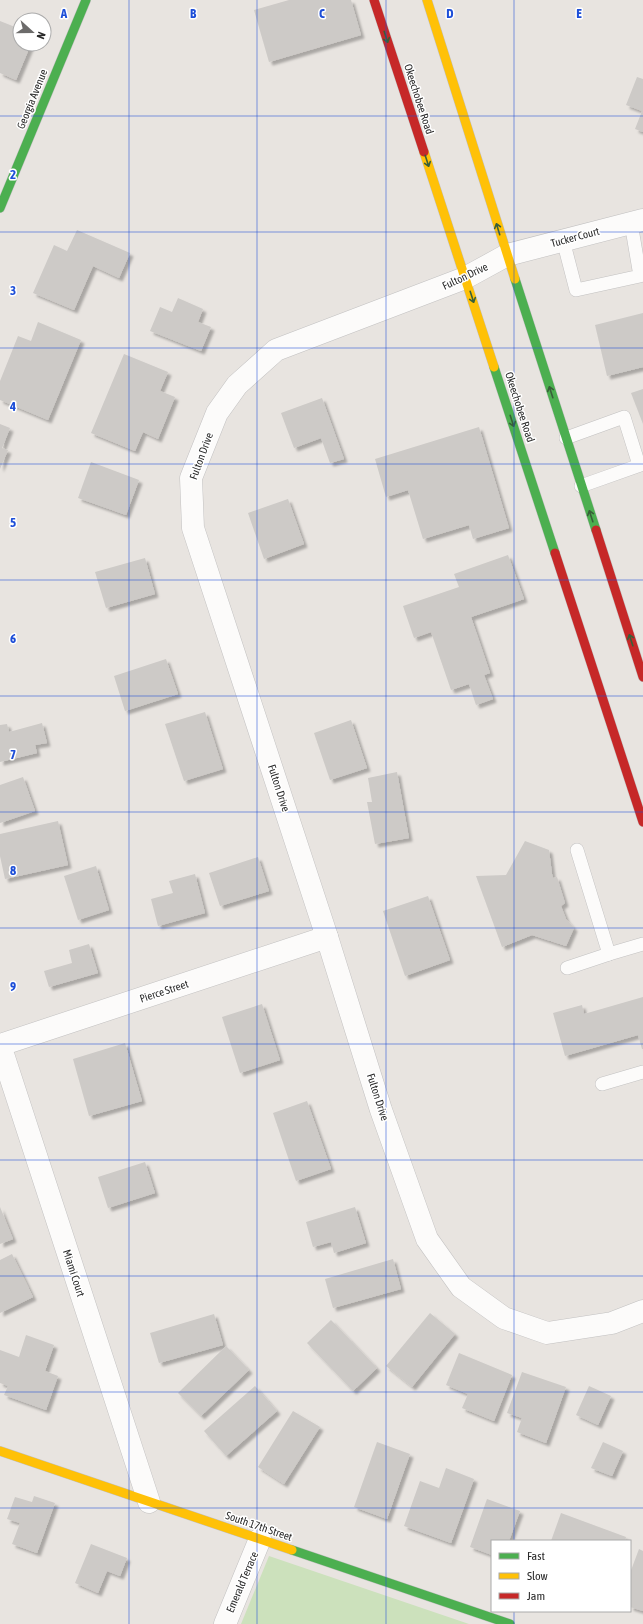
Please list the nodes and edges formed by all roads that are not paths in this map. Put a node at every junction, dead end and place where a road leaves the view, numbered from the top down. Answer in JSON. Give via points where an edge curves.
{"nodes":[{"id":1,"x":86,"y":0,"type":"edge"},
{"id":2,"x":374,"y":0,"type":"edge"},
{"id":3,"x":427,"y":0,"type":"edge"},
{"id":4,"x":0,"y":208,"type":"edge"},
{"id":5,"x":637,"y":221,"type":"edge"},
{"id":6,"x":563,"y":240,"type":"junction"},
{"id":7,"x":507,"y":255,"type":"junction"},
{"id":8,"x":465,"y":278,"type":"junction"},
{"id":9,"x":566,"y":438,"type":"junction"},
{"id":10,"x":641,"y":465,"type":"edge"},
{"id":11,"x":581,"y":486,"type":"junction"},
{"id":12,"x":643,"y":677,"type":"edge"},
{"id":13,"x":643,"y":822,"type":"edge"},
{"id":14,"x":577,"y":850,"type":"dead end"},
{"id":15,"x":327,"y":937,"type":"junction"},
{"id":16,"x":643,"y":944,"type":"edge"},
{"id":17,"x":609,"y":954,"type":"junction"},
{"id":18,"x":566,"y":968,"type":"dead end"},
{"id":19,"x":0,"y":1045,"type":"edge"},
{"id":20,"x":643,"y":1072,"type":"edge"},
{"id":21,"x":602,"y":1084,"type":"dead end"},
{"id":22,"x":643,"y":1311,"type":"edge"},
{"id":23,"x":0,"y":1451,"type":"edge"},
{"id":24,"x":149,"y":1502,"type":"junction"},
{"id":25,"x":260,"y":1540,"type":"junction"},
{"id":26,"x":225,"y":1624,"type":"edge"},
{"id":27,"x":510,"y":1624,"type":"edge"}],
"edges":[{"from":1,"to":4,"type":"main road","name":"Georgia Avenue"},
{"from":2,"to":8,"type":"main road","name":"Okeechobee Road","one_way":true},
{"from":7,"to":3,"type":"main road","one_way":true},
{"from":5,"to":6,"type":"street","name":"Tucker Court"},
{"from":5,"to":6,"type":"lane","via":[[640,276],[576,290]]},
{"from":6,"to":7,"type":"street","name":"Tucker Court"},
{"from":7,"to":8,"type":"street","name":"Fulton Drive"},
{"from":9,"to":7,"type":"main road","one_way":true},
{"from":8,"to":13,"type":"main road","name":"Okeechobee Road","one_way":true},
{"from":8,"to":15,"type":"street","name":"Fulton Drive","via":[[276,350],[237,385],[217,414],[191,478],[193,528]]},
{"from":9,"to":10,"type":"lane","via":[[624,417]]},
{"from":9,"to":11,"type":"main road"},
{"from":10,"to":11,"type":"lane"},
{"from":12,"to":11,"type":"main road","one_way":true},
{"from":14,"to":17,"type":"lane"},
{"from":15,"to":19,"type":"street","name":"Pierce Street"},
{"from":15,"to":22,"type":"street","name":"Fulton Drive","via":[[381,1110],[427,1238],[461,1287],[504,1318],[548,1333],[612,1323]]},
{"from":16,"to":17,"type":"lane"},
{"from":17,"to":18,"type":"lane"},
{"from":19,"to":24,"type":"street","name":"Miami Court"},
{"from":20,"to":21,"type":"lane"},
{"from":23,"to":24,"type":"main road","name":"South 17th Street"},
{"from":24,"to":25,"type":"main road","name":"South 17th Street"},
{"from":25,"to":26,"type":"street","name":"Emerald Terrace"},
{"from":25,"to":27,"type":"main road","name":"South 17th Street"}]}
